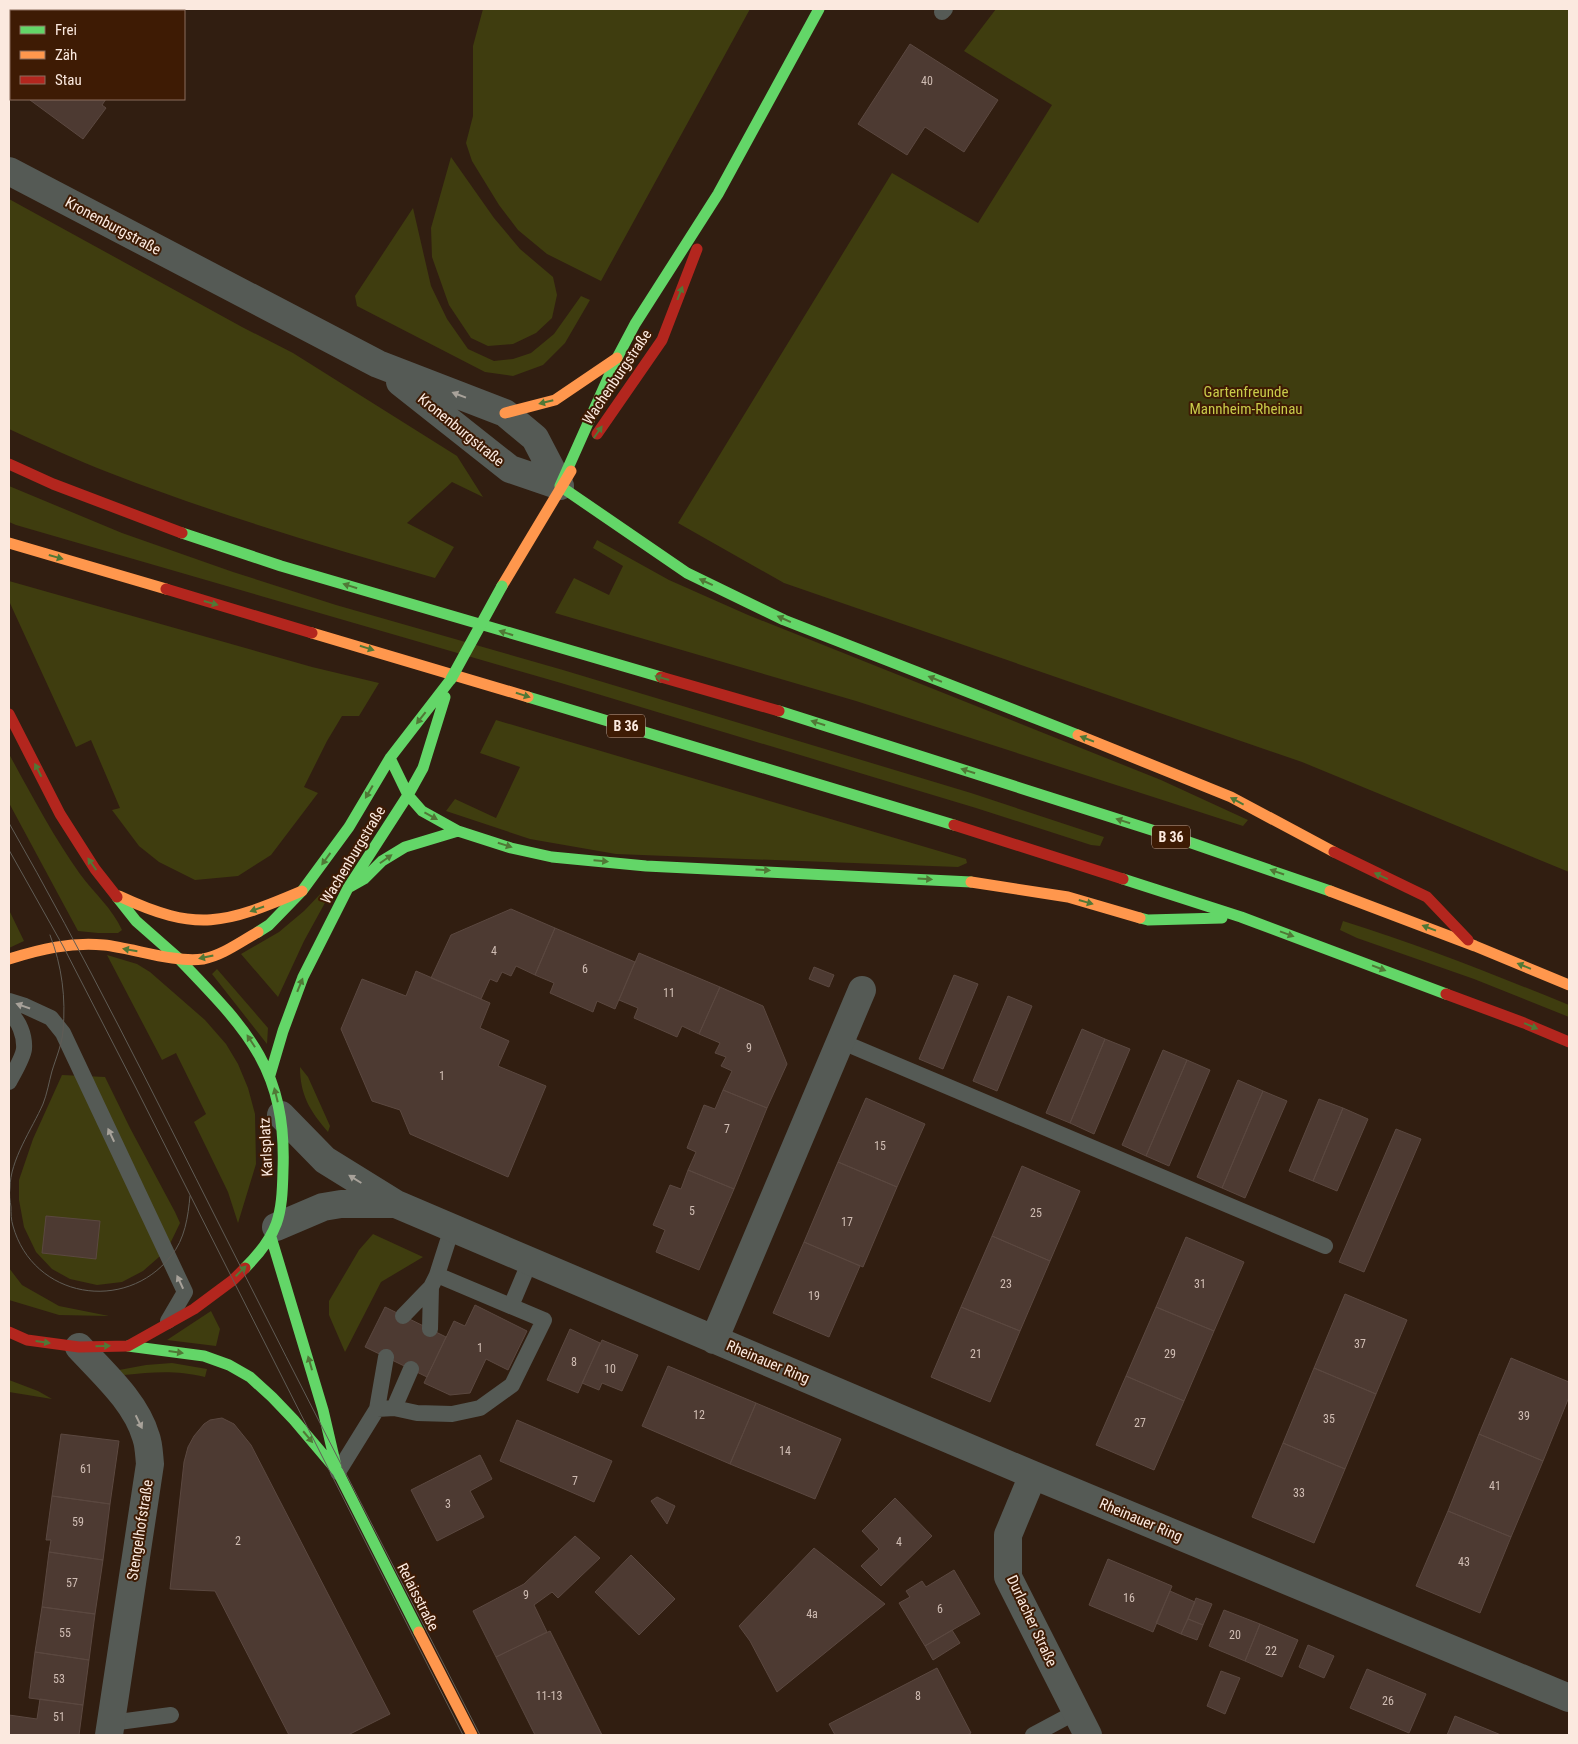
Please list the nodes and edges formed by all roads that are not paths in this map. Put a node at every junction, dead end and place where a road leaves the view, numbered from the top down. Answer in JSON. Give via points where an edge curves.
{"nodes":[{"id":1,"x":819,"y":9,"type":"edge"},
{"id":2,"x":9,"y":171,"type":"edge"},
{"id":3,"x":718,"y":194,"type":"junction"},
{"id":4,"x":617,"y":358,"type":"junction"},
{"id":5,"x":378,"y":364,"type":"junction"},
{"id":6,"x":505,"y":413,"type":"junction"},
{"id":7,"x":9,"y":464,"type":"edge"},
{"id":8,"x":560,"y":486,"type":"junction"},
{"id":9,"x":9,"y":543,"type":"edge"},
{"id":10,"x":450,"y":679,"type":"junction"},
{"id":11,"x":9,"y":714,"type":"edge"},
{"id":12,"x":390,"y":758,"type":"junction"},
{"id":13,"x":408,"y":795,"type":"junction"},
{"id":14,"x":458,"y":831,"type":"junction"},
{"id":15,"x":348,"y":888,"type":"junction"},
{"id":16,"x":302,"y":891,"type":"junction"},
{"id":17,"x":113,"y":893,"type":"junction"},
{"id":18,"x":1241,"y":917,"type":"junction"},
{"id":19,"x":1475,"y":946,"type":"junction"},
{"id":20,"x":178,"y":958,"type":"junction"},
{"id":21,"x":9,"y":959,"type":"edge"},
{"id":22,"x":1569,"y":985,"type":"edge"},
{"id":23,"x":862,"y":990,"type":"dead end"},
{"id":24,"x":9,"y":1001,"type":"edge"},
{"id":25,"x":9,"y":1013,"type":"edge"},
{"id":26,"x":840,"y":1041,"type":"junction"},
{"id":27,"x":1569,"y":1042,"type":"edge"},
{"id":28,"x":270,"y":1075,"type":"junction"},
{"id":29,"x":9,"y":1082,"type":"edge"},
{"id":30,"x":281,"y":1115,"type":"junction"},
{"id":31,"x":396,"y":1204,"type":"junction"},
{"id":32,"x":452,"y":1228,"type":"junction"},
{"id":33,"x":274,"y":1232,"type":"junction"},
{"id":34,"x":1325,"y":1246,"type":"dead end"},
{"id":35,"x":530,"y":1261,"type":"junction"},
{"id":36,"x":434,"y":1281,"type":"junction"},
{"id":37,"x":511,"y":1306,"type":"junction"},
{"id":38,"x":403,"y":1316,"type":"dead end"},
{"id":39,"x":166,"y":1325,"type":"junction"},
{"id":40,"x":430,"y":1329,"type":"dead end"},
{"id":41,"x":9,"y":1332,"type":"edge"},
{"id":42,"x":714,"y":1340,"type":"junction"},
{"id":43,"x":128,"y":1346,"type":"junction"},
{"id":44,"x":79,"y":1347,"type":"junction"},
{"id":45,"x":386,"y":1357,"type":"dead end"},
{"id":46,"x":411,"y":1369,"type":"dead end"},
{"id":47,"x":394,"y":1408,"type":"junction"},
{"id":48,"x":377,"y":1409,"type":"junction"},
{"id":49,"x":338,"y":1472,"type":"junction"},
{"id":50,"x":1033,"y":1475,"type":"junction"},
{"id":51,"x":1569,"y":1698,"type":"edge"},
{"id":52,"x":171,"y":1715,"type":"dead end"},
{"id":53,"x":1082,"y":1724,"type":"edge"},
{"id":54,"x":110,"y":1729,"type":"edge"},
{"id":55,"x":472,"y":1735,"type":"edge"},
{"id":56,"x":1033,"y":1735,"type":"edge"}],
"edges":[{"from":1,"to":3,"type":"main road","name":"Wachenburgstraße"},
{"from":2,"to":5,"type":"street","name":"Kronenburgstraße"},
{"from":3,"to":4,"type":"main road","name":"Wachenburgstraße","via":[[635,324]]},
{"from":8,"to":3,"type":"main road","name":"Wachenburgstraße","one_way":true,"via":[[662,340]]},
{"from":4,"to":6,"type":"main road","one_way":true,"via":[[555,400]]},
{"from":4,"to":8,"type":"main road","name":"Wachenburgstraße"},
{"from":6,"to":5,"type":"street","name":"Kronenburgstraße","one_way":true},
{"from":5,"to":8,"type":"street","name":"Kronenburgstraße","via":[[510,469]]},
{"from":6,"to":8,"type":"street","name":"Kronenburgstraße","via":[[535,438]]},
{"from":19,"to":7,"type":"main road","number":"B 36","one_way":true,"via":[[1190,842],[864,738],[281,566],[177,531]]},
{"from":8,"to":10,"type":"main road","name":"Wachenburgstraße","bridge":true},
{"from":19,"to":8,"type":"main road","one_way":true,"via":[[1427,897],[1355,864],[1231,797],[784,620],[687,574]]},
{"from":9,"to":18,"type":"main road","number":"B 36","one_way":true,"via":[[820,783]]},
{"from":10,"to":12,"type":"main road","name":"Wachenburgstraße","one_way":true},
{"from":10,"to":13,"type":"main road","name":"Wachenburgstraße","via":[[423,768]]},
{"from":17,"to":11,"type":"main road","name":"Karlsplatz","one_way":true,"via":[[60,814]]},
{"from":12,"to":13,"type":"main road"},
{"from":12,"to":16,"type":"main road","name":"Wachenburgstraße","one_way":true,"via":[[349,827]]},
{"from":13,"to":14,"type":"main road","one_way":true,"via":[[422,811]]},
{"from":13,"to":15,"type":"main road","name":"Wachenburgstraße"},
{"from":15,"to":14,"type":"main road","one_way":true,"via":[[405,847]]},
{"from":14,"to":18,"type":"main road","one_way":true,"via":[[552,857],[646,866],[959,880],[1068,897],[1148,920]]},
{"from":28,"to":15,"type":"main road","name":"Wachenburgstraße","one_way":true,"via":[[303,977]]},
{"from":16,"to":17,"type":"main road","one_way":true,"via":[[226,919],[199,921],[178,919],[153,911]]},
{"from":16,"to":20,"type":"main road","name":"Wachenburgstraße","one_way":true,"via":[[269,925],[220,954],[201,959]]},
{"from":17,"to":20,"type":"main road","name":"Karlsplatz","via":[[136,921]]},
{"from":18,"to":27,"type":"main road","number":"B 36","one_way":true},
{"from":22,"to":19,"type":"main road","number":"B 36","one_way":true},
{"from":20,"to":21,"type":"main road","one_way":true,"via":[[103,945],[54,946]]},
{"from":28,"to":20,"type":"main road","name":"Karlsplatz","one_way":true,"via":[[252,1041],[228,1010]]},
{"from":23,"to":26,"type":"street","name":"Rheinauer Ring"},
{"from":39,"to":24,"type":"lane","one_way":true,"via":[[184,1292],[63,1033],[50,1018]]},
{"from":25,"to":29,"type":"lane","via":[[22,1030],[24,1050]]},
{"from":26,"to":34,"type":"lane"},
{"from":26,"to":42,"type":"street","name":"Rheinauer Ring"},
{"from":30,"to":28,"type":"main road","name":"Karlsplatz","one_way":true},
{"from":31,"to":30,"type":"street","name":"Rheinauer Ring","one_way":true,"via":[[325,1160]]},
{"from":30,"to":33,"type":"main road","name":"Karlsplatz","via":[[284,1172],[282,1202]]},
{"from":31,"to":32,"type":"street","name":"Rheinauer Ring"},
{"from":31,"to":33,"type":"street","name":"Rheinauer Ring","via":[[322,1207]]},
{"from":32,"to":35,"type":"street","name":"Rheinauer Ring"},
{"from":32,"to":36,"type":"lane"},
{"from":39,"to":33,"type":"main road","name":"Karlsplatz","one_way":true,"via":[[233,1280]]},
{"from":49,"to":33,"type":"main road","name":"Relaisstraße","one_way":true},
{"from":35,"to":37,"type":"lane"},
{"from":35,"to":42,"type":"street","name":"Rheinauer Ring"},
{"from":36,"to":37,"type":"lane"},
{"from":36,"to":38,"type":"lane"},
{"from":36,"to":40,"type":"lane"},
{"from":37,"to":47,"type":"lane","via":[[544,1320],[512,1385],[480,1408],[452,1414],[417,1413]]},
{"from":39,"to":43,"type":"main road","name":"Karlsplatz"},
{"from":41,"to":44,"type":"main road","name":"Karlsplatz","one_way":true,"via":[[27,1340]]},
{"from":42,"to":50,"type":"street","name":"Rheinauer Ring"},
{"from":44,"to":43,"type":"main road","name":"Karlsplatz","one_way":true},
{"from":43,"to":49,"type":"main road","name":"Relaisstraße","one_way":true,"via":[[204,1356],[250,1377],[294,1420]]},
{"from":44,"to":54,"type":"street","name":"Stengelhofstraße","one_way":true,"via":[[134,1411],[146,1436],[150,1464]]},
{"from":45,"to":48,"type":"lane"},
{"from":46,"to":47,"type":"lane"},
{"from":47,"to":48,"type":"lane"},
{"from":48,"to":49,"type":"lane"},
{"from":49,"to":55,"type":"main road","name":"Relaisstraße"},
{"from":50,"to":51,"type":"street","name":"Rheinauer Ring"},
{"from":50,"to":53,"type":"street","name":"Durlacher Straße","via":[[1008,1535],[1008,1577]]},
{"from":52,"to":54,"type":"lane"},
{"from":53,"to":56,"type":"lane"}]}
